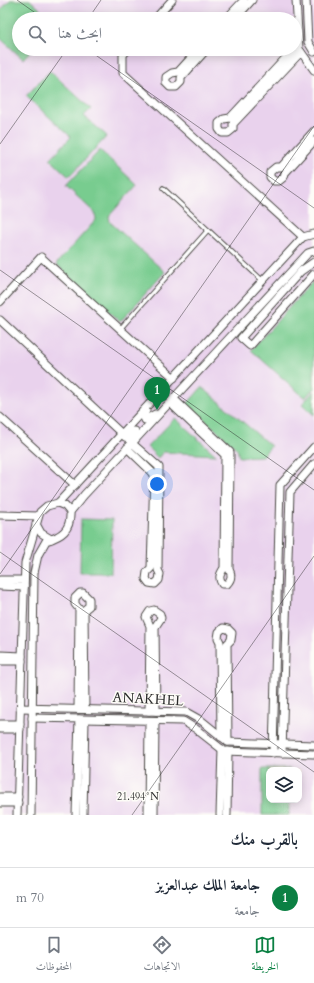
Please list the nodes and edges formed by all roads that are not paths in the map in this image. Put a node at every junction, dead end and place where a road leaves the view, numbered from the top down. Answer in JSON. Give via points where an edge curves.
{"nodes":[{"id":1,"x":172,"y":0,"type":"edge"},
{"id":2,"x":244,"y":0,"type":"edge"},
{"id":3,"x":252,"y":0,"type":"edge"},
{"id":4,"x":296,"y":0,"type":"edge"},
{"id":5,"x":306,"y":0,"type":"edge"},
{"id":6,"x":161,"y":12,"type":"edge"},
{"id":7,"x":233,"y":12,"type":"edge"},
{"id":8,"x":241,"y":12,"type":"edge"},
{"id":9,"x":296,"y":12,"type":"edge"},
{"id":10,"x":314,"y":27,"type":"edge"},
{"id":11,"x":311,"y":35,"type":"edge"},
{"id":12,"x":302,"y":52,"type":"edge"},
{"id":13,"x":314,"y":52,"type":"edge"},
{"id":14,"x":123,"y":56,"type":"edge"},
{"id":15,"x":193,"y":56,"type":"edge"},
{"id":16,"x":201,"y":56,"type":"edge"},
{"id":17,"x":288,"y":56,"type":"edge"},
{"id":18,"x":298,"y":56,"type":"edge"},
{"id":19,"x":314,"y":70,"type":"edge"},
{"id":20,"x":314,"y":131,"type":"edge"},
{"id":21,"x":314,"y":141,"type":"edge"},
{"id":22,"x":163,"y":188,"type":"dead end"},
{"id":23,"x":208,"y":230,"type":"junction"},
{"id":24,"x":314,"y":234,"type":"edge"},
{"id":25,"x":303,"y":237,"type":"junction"},
{"id":26,"x":314,"y":251,"type":"edge"},
{"id":27,"x":314,"y":262,"type":"edge"},
{"id":28,"x":314,"y":274,"type":"edge"},
{"id":29,"x":263,"y":281,"type":"junction"},
{"id":30,"x":0,"y":302,"type":"edge"},
{"id":31,"x":0,"y":320,"type":"edge"},
{"id":32,"x":120,"y":329,"type":"junction"},
{"id":33,"x":174,"y":378,"type":"junction"},
{"id":34,"x":154,"y":399,"type":"junction"},
{"id":35,"x":172,"y":401,"type":"junction"},
{"id":36,"x":161,"y":412,"type":"junction"},
{"id":37,"x":0,"y":416,"type":"edge"},
{"id":38,"x":120,"y":436,"type":"junction"},
{"id":39,"x":314,"y":447,"type":"edge"},
{"id":40,"x":127,"y":448,"type":"junction"},
{"id":41,"x":314,"y":464,"type":"edge"},
{"id":42,"x":75,"y":485,"type":"junction"},
{"id":43,"x":58,"y":503,"type":"junction"},
{"id":44,"x":70,"y":512,"type":"junction"},
{"id":45,"x":0,"y":515,"type":"edge"},
{"id":46,"x":38,"y":516,"type":"junction"},
{"id":47,"x":36,"y":524,"type":"junction"},
{"id":48,"x":51,"y":539,"type":"junction"},
{"id":49,"x":0,"y":580,"type":"edge"},
{"id":50,"x":24,"y":583,"type":"junction"},
{"id":51,"x":0,"y":586,"type":"edge"},
{"id":52,"x":0,"y":655,"type":"edge"},
{"id":53,"x":22,"y":659,"type":"junction"},
{"id":54,"x":0,"y":661,"type":"edge"},
{"id":55,"x":20,"y":708,"type":"junction"},
{"id":56,"x":33,"y":708,"type":"junction"},
{"id":57,"x":82,"y":709,"type":"junction"},
{"id":58,"x":152,"y":711,"type":"junction"},
{"id":59,"x":32,"y":718,"type":"junction"},
{"id":60,"x":82,"y":720,"type":"junction"},
{"id":61,"x":152,"y":721,"type":"junction"},
{"id":62,"x":0,"y":724,"type":"edge"},
{"id":63,"x":20,"y":726,"type":"junction"},
{"id":64,"x":0,"y":729,"type":"edge"},
{"id":65,"x":221,"y":736,"type":"junction"},
{"id":66,"x":228,"y":742,"type":"junction"},
{"id":67,"x":274,"y":744,"type":"junction"},
{"id":68,"x":284,"y":744,"type":"junction"},
{"id":69,"x":314,"y":745,"type":"edge"},
{"id":70,"x":225,"y":750,"type":"junction"},
{"id":71,"x":273,"y":753,"type":"junction"},
{"id":72,"x":282,"y":753,"type":"junction"},
{"id":73,"x":314,"y":754,"type":"edge"},
{"id":74,"x":0,"y":797,"type":"edge"},
{"id":75,"x":18,"y":800,"type":"junction"},
{"id":76,"x":0,"y":803,"type":"edge"},
{"id":77,"x":17,"y":815,"type":"edge"},
{"id":78,"x":31,"y":815,"type":"edge"},
{"id":79,"x":76,"y":815,"type":"edge"},
{"id":80,"x":83,"y":815,"type":"edge"},
{"id":81,"x":148,"y":815,"type":"edge"},
{"id":82,"x":154,"y":815,"type":"edge"},
{"id":83,"x":220,"y":815,"type":"edge"},
{"id":84,"x":227,"y":815,"type":"edge"}],
"edges":[{"from":1,"to":6,"type":"street"},
{"from":2,"to":7,"type":"street"},
{"from":3,"to":8,"type":"street"},
{"from":4,"to":9,"type":"street"},
{"from":5,"to":11,"type":"street"},
{"from":10,"to":11,"type":"street"},
{"from":11,"to":13,"type":"street","via":[[308,43]]},
{"from":12,"to":19,"type":"street"},
{"from":14,"to":25,"type":"street","via":[[123,73]]},
{"from":15,"to":16,"type":"street","via":[[178,72],[172,72],[166,77],[166,83],[170,87],[176,87],[181,82],[181,78]]},
{"from":17,"to":18,"type":"street","via":[[230,118],[219,123],[222,133],[228,133],[233,129],[234,124]]},
{"from":20,"to":21,"type":"street","via":[[282,167],[276,167],[270,172],[270,177],[274,181],[284,177],[285,172]]},
{"from":22,"to":23,"type":"lane"},
{"from":23,"to":29,"type":"lane"},
{"from":23,"to":32,"type":"lane"},
{"from":24,"to":25,"type":"street"},
{"from":25,"to":29,"type":"street"},
{"from":26,"to":35,"type":"street","via":[[308,253]]},
{"from":27,"to":28,"type":"street","via":[[301,271],[241,338],[250,346]]},
{"from":29,"to":33,"type":"street"},
{"from":30,"to":32,"type":"street","via":[[41,258]]},
{"from":31,"to":38,"type":"street"},
{"from":32,"to":33,"type":"street"},
{"from":33,"to":34,"type":"street"},
{"from":34,"to":36,"type":"street","via":[[143,418],[145,420]]},
{"from":34,"to":38,"type":"street"},
{"from":35,"to":35,"type":"street","via":[[226,455],[224,568],[220,573],[220,580],[222,584],[227,584],[232,574],[229,569],[230,452]]},
{"from":35,"to":36,"type":"street"},
{"from":36,"to":40,"type":"street"},
{"from":37,"to":42,"type":"street"},
{"from":38,"to":40,"type":"street","via":[[125,437],[132,430],[135,431],[122,448]]},
{"from":38,"to":42,"type":"street"},
{"from":39,"to":67,"type":"street","via":[[280,485]]},
{"from":40,"to":40,"type":"street","via":[[154,474],[151,568],[146,579],[149,583],[155,584],[160,574],[159,467]]},
{"from":40,"to":44,"type":"street"},
{"from":41,"to":68,"type":"street","via":[[290,492]]},
{"from":42,"to":43,"type":"street"},
{"from":43,"to":44,"type":"street"},
{"from":43,"to":46,"type":"street","via":[[47,506]]},
{"from":44,"to":48,"type":"street","via":[[67,530],[59,537]]},
{"from":45,"to":46,"type":"street"},
{"from":46,"to":47,"type":"street"},
{"from":47,"to":48,"type":"street","via":[[41,533]]},
{"from":47,"to":50,"type":"street","via":[[25,563]]},
{"from":48,"to":56,"type":"street","via":[[46,541],[38,555],[34,573]]},
{"from":49,"to":50,"type":"street"},
{"from":50,"to":51,"type":"street"},
{"from":50,"to":53,"type":"street"},
{"from":52,"to":53,"type":"street"},
{"from":53,"to":54,"type":"street"},
{"from":53,"to":55,"type":"street"},
{"from":55,"to":56,"type":"street","name":"ANAKHEL"},
{"from":55,"to":63,"type":"street"},
{"from":56,"to":57,"type":"street","name":"ANAKHEL"},
{"from":56,"to":59,"type":"street"},
{"from":57,"to":57,"type":"street","via":[[84,610],[89,606],[90,599],[83,593],[75,598],[75,604],[79,609]]},
{"from":57,"to":58,"type":"street","name":"ANAKHEL"},
{"from":58,"to":58,"type":"street","via":[[155,627],[161,618],[154,610],[146,617],[150,626]]},
{"from":58,"to":65,"type":"street","name":"ANAKHEL","via":[[186,712]]},
{"from":59,"to":60,"type":"street"},
{"from":59,"to":78,"type":"street"},
{"from":60,"to":61,"type":"street"},
{"from":60,"to":79,"type":"street"},
{"from":60,"to":80,"type":"street"},
{"from":61,"to":70,"type":"street","via":[[183,721]]},
{"from":61,"to":81,"type":"street"},
{"from":61,"to":82,"type":"street"},
{"from":62,"to":63,"type":"street"},
{"from":63,"to":64,"type":"street"},
{"from":63,"to":75,"type":"street"},
{"from":65,"to":66,"type":"street","name":"ANAKHEL"},
{"from":65,"to":66,"type":"street","via":[[218,638],[223,628],[232,633],[227,644]]},
{"from":66,"to":67,"type":"street"},
{"from":67,"to":68,"type":"street"},
{"from":67,"to":71,"type":"street"},
{"from":68,"to":69,"type":"street"},
{"from":68,"to":72,"type":"street"},
{"from":70,"to":71,"type":"street"},
{"from":70,"to":83,"type":"street"},
{"from":70,"to":84,"type":"street"},
{"from":71,"to":72,"type":"street"},
{"from":72,"to":73,"type":"street"},
{"from":74,"to":75,"type":"street"},
{"from":75,"to":76,"type":"street"},
{"from":75,"to":77,"type":"street"}]}
